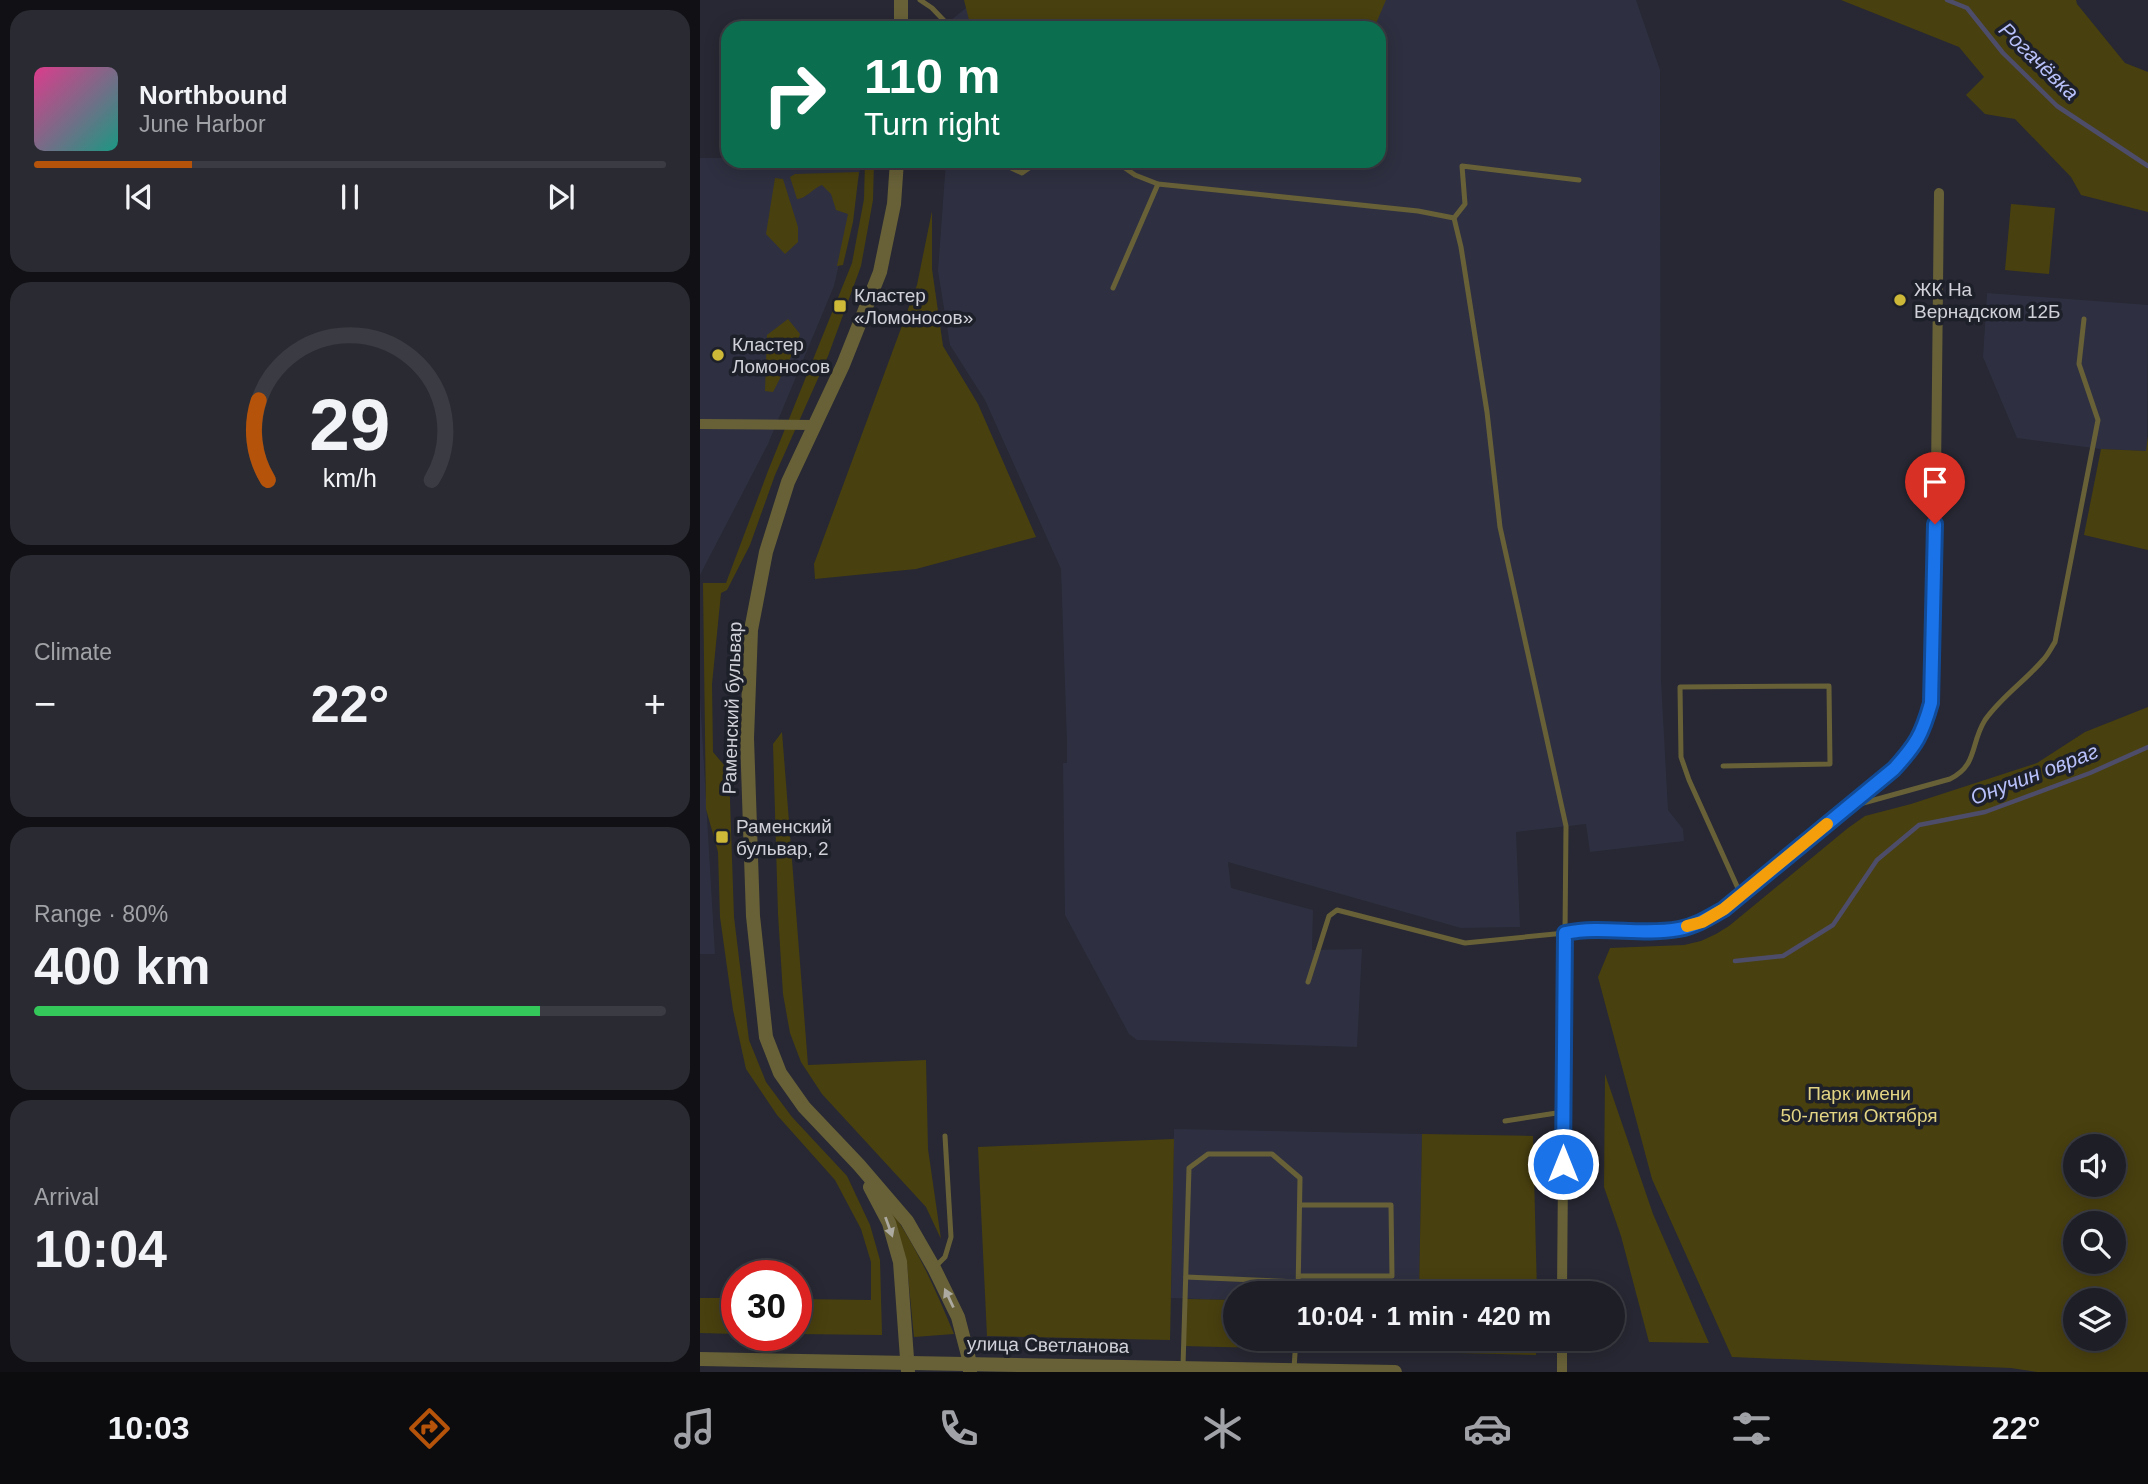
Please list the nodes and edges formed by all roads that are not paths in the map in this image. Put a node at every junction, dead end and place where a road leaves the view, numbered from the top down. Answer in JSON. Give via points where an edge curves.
{"nodes":[{"id":1,"x":901,"y":0,"type":"edge"},
{"id":2,"x":920,"y":0,"type":"edge"},
{"id":3,"x":901,"y":21,"type":"edge"},
{"id":4,"x":944,"y":21,"type":"edge"},
{"id":5,"x":897,"y":168,"type":"edge"},
{"id":6,"x":1011,"y":168,"type":"edge"},
{"id":7,"x":1029,"y":168,"type":"edge"},
{"id":8,"x":1125,"y":168,"type":"edge"},
{"id":9,"x":1578,"y":180,"type":"dead end"},
{"id":10,"x":1158,"y":184,"type":"junction"},
{"id":11,"x":1939,"y":192,"type":"dead end"},
{"id":12,"x":1454,"y":218,"type":"junction"},
{"id":13,"x":1114,"y":288,"type":"dead end"},
{"id":14,"x":2084,"y":319,"type":"dead end"},
{"id":15,"x":700,"y":424,"type":"edge"},
{"id":16,"x":815,"y":425,"type":"junction"},
{"id":17,"x":1723,"y":766,"type":"dead end"},
{"id":18,"x":1847,"y":808,"type":"junction"},
{"id":19,"x":1741,"y":895,"type":"junction"},
{"id":20,"x":1565,"y":933,"type":"junction"},
{"id":21,"x":1308,"y":982,"type":"dead end"},
{"id":22,"x":1563,"y":1112,"type":"junction"},
{"id":23,"x":1505,"y":1121,"type":"dead end"},
{"id":24,"x":945,"y":1136,"type":"dead end"},
{"id":25,"x":859,"y":1166,"type":"junction"},
{"id":26,"x":1300,"y":1205,"type":"junction"},
{"id":27,"x":934,"y":1268,"type":"junction"},
{"id":28,"x":1186,"y":1277,"type":"junction"},
{"id":29,"x":1299,"y":1279,"type":"junction"},
{"id":30,"x":1562,"y":1281,"type":"edge"},
{"id":31,"x":1295,"y":1351,"type":"edge"},
{"id":32,"x":1562,"y":1351,"type":"edge"},
{"id":33,"x":700,"y":1359,"type":"edge"},
{"id":34,"x":806,"y":1366,"type":"edge"},
{"id":35,"x":909,"y":1367,"type":"edge"},
{"id":36,"x":1182,"y":1367,"type":"junction"},
{"id":37,"x":970,"y":1368,"type":"edge"},
{"id":38,"x":1206,"y":1370,"type":"edge"},
{"id":39,"x":1294,"y":1371,"type":"edge"},
{"id":40,"x":1395,"y":1372,"type":"edge"},
{"id":41,"x":1562,"y":1372,"type":"edge"}],
"edges":[{"from":1,"to":3,"type":"street"},
{"from":2,"to":4,"type":"lane"},
{"from":5,"to":16,"type":"street","name":"Раменский бульвар","via":[[880,272]]},
{"from":6,"to":7,"type":"lane","via":[[1022,173]]},
{"from":8,"to":10,"type":"lane"},
{"from":9,"to":12,"type":"lane","via":[[1462,166],[1465,204]]},
{"from":10,"to":12,"type":"lane"},
{"from":10,"to":13,"type":"lane"},
{"from":11,"to":18,"type":"street","via":[[1931,703],[1910,751]]},
{"from":12,"to":20,"type":"lane","via":[[1487,412],[1500,527],[1566,825]]},
{"from":14,"to":18,"type":"lane","via":[[2079,364],[2098,420],[2055,642],[1986,719],[1961,774]]},
{"from":15,"to":16,"type":"street"},
{"from":16,"to":25,"type":"street","name":"Раменский бульвар","via":[[788,481],[766,552],[751,629],[747,738],[753,916],[766,1037],[780,1073],[804,1107]]},
{"from":17,"to":19,"type":"lane","via":[[1830,764],[1829,686],[1680,687],[1681,757]]},
{"from":18,"to":19,"type":"street"},
{"from":19,"to":20,"type":"street","via":[[1702,922],[1679,929]]},
{"from":20,"to":21,"type":"lane","via":[[1465,943],[1337,910],[1329,916]]},
{"from":20,"to":22,"type":"street"},
{"from":22,"to":23,"type":"lane"},
{"from":22,"to":30,"type":"street"},
{"from":24,"to":27,"type":"lane","via":[[951,1237],[945,1257]]},
{"from":25,"to":27,"type":"street","name":"Раменский бульвар","via":[[907,1221]]},
{"from":25,"to":35,"type":"street","name":"Раменский бульвар","one_way":true,"via":[[889,1223],[900,1262]]},
{"from":26,"to":28,"type":"lane","via":[[1300,1178],[1272,1154],[1209,1154],[1189,1168]]},
{"from":26,"to":29,"type":"lane"},
{"from":26,"to":29,"type":"lane","via":[[1391,1205],[1392,1276]]},
{"from":37,"to":27,"type":"street","name":"Раменский бульвар","one_way":true,"via":[[958,1317]]},
{"from":28,"to":29,"type":"lane"},
{"from":28,"to":36,"type":"lane"},
{"from":31,"to":39,"type":"lane"},
{"from":32,"to":41,"type":"street"},
{"from":33,"to":34,"type":"street","name":"улица Светланова"},
{"from":34,"to":35,"type":"street","name":"улица Светланова"},
{"from":35,"to":37,"type":"street","name":"улица Светланова"},
{"from":36,"to":37,"type":"street","name":"улица Светланова"},
{"from":36,"to":38,"type":"street","name":"улица Светланова"},
{"from":38,"to":39,"type":"street","name":"улица Светланова"},
{"from":39,"to":40,"type":"street","name":"улица Светланова"}]}
